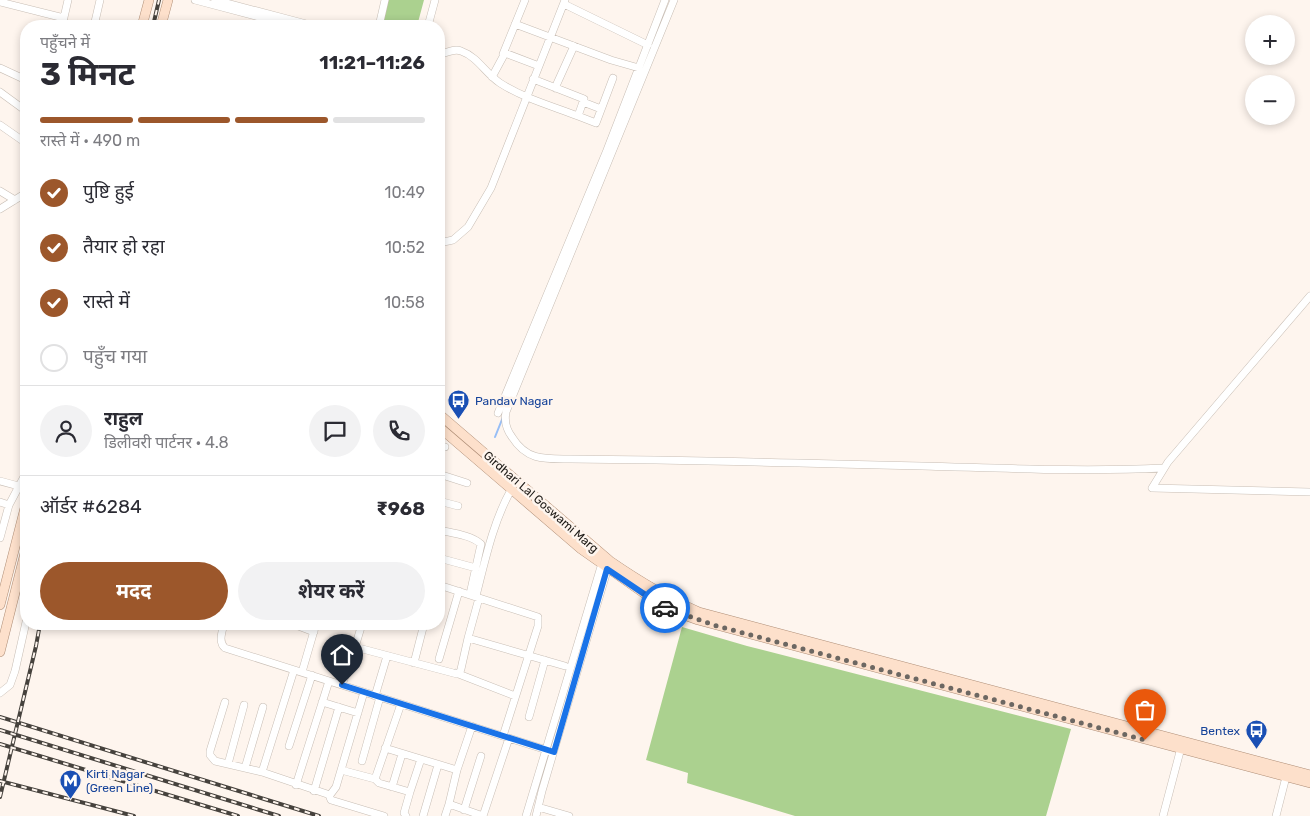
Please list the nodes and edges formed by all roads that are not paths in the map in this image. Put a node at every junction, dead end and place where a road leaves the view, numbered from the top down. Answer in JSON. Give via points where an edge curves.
{"nodes":[{"id":1,"x":68,"y":0,"type":"edge"},
{"id":2,"x":100,"y":0,"type":"edge"},
{"id":3,"x":150,"y":0,"type":"edge"},
{"id":4,"x":168,"y":0,"type":"edge"},
{"id":5,"x":195,"y":0,"type":"edge"},
{"id":6,"x":215,"y":0,"type":"edge"},
{"id":7,"x":385,"y":0,"type":"edge"},
{"id":8,"x":435,"y":0,"type":"edge"},
{"id":9,"x":525,"y":0,"type":"edge"},
{"id":10,"x":665,"y":0,"type":"edge"},
{"id":11,"x":674,"y":0,"type":"edge"},
{"id":12,"x":1,"y":2,"type":"edge"},
{"id":13,"x":564,"y":2,"type":"edge"},
{"id":14,"x":242,"y":4,"type":"edge"},
{"id":15,"x":64,"y":18,"type":"joint"},
{"id":16,"x":95,"y":20,"type":"edge"},
{"id":17,"x":144,"y":20,"type":"edge"},
{"id":18,"x":163,"y":20,"type":"edge"},
{"id":19,"x":270,"y":20,"type":"edge"},
{"id":20,"x":294,"y":20,"type":"edge"},
{"id":21,"x":380,"y":20,"type":"edge"},
{"id":22,"x":430,"y":20,"type":"edge"},
{"id":23,"x":515,"y":24,"type":"junction"},
{"id":24,"x":550,"y":37,"type":"junction"},
{"id":25,"x":648,"y":45,"type":"junction"},
{"id":26,"x":574,"y":46,"type":"junction"},
{"id":27,"x":445,"y":53,"type":"edge"},
{"id":28,"x":502,"y":54,"type":"junction"},
{"id":29,"x":539,"y":66,"type":"junction"},
{"id":30,"x":0,"y":68,"type":"edge"},
{"id":31,"x":639,"y":68,"type":"junction"},
{"id":32,"x":20,"y":77,"type":"edge"},
{"id":33,"x":492,"y":77,"type":"junction"},
{"id":34,"x":613,"y":78,"type":"dead end"},
{"id":35,"x":533,"y":79,"type":"junction"},
{"id":36,"x":556,"y":88,"type":"junction"},
{"id":37,"x":0,"y":92,"type":"edge"},
{"id":38,"x":526,"y":96,"type":"junction"},
{"id":39,"x":583,"y":102,"type":"junction"},
{"id":40,"x":20,"y":107,"type":"edge"},
{"id":41,"x":601,"y":109,"type":"junction"},
{"id":42,"x":578,"y":116,"type":"junction"},
{"id":43,"x":0,"y":125,"type":"edge"},
{"id":44,"x":20,"y":138,"type":"edge"},
{"id":45,"x":0,"y":190,"type":"edge"},
{"id":46,"x":20,"y":197,"type":"edge"},
{"id":47,"x":16,"y":200,"type":"junction"},
{"id":48,"x":0,"y":210,"type":"edge"},
{"id":49,"x":445,"y":242,"type":"edge"},
{"id":50,"x":1310,"y":296,"type":"edge"},
{"id":51,"x":498,"y":413,"type":"dead end"},
{"id":52,"x":445,"y":419,"type":"edge"},
{"id":53,"x":445,"y":433,"type":"edge"},
{"id":54,"x":1162,"y":470,"type":"junction"},
{"id":55,"x":445,"y":476,"type":"edge"},
{"id":56,"x":0,"y":481,"type":"edge"},
{"id":57,"x":20,"y":483,"type":"edge"},
{"id":58,"x":468,"y":483,"type":"dead end"},
{"id":59,"x":18,"y":486,"type":"junction"},
{"id":60,"x":511,"y":490,"type":"junction"},
{"id":61,"x":1310,"y":492,"type":"edge"},
{"id":62,"x":0,"y":502,"type":"edge"},
{"id":63,"x":445,"y":503,"type":"edge"},
{"id":64,"x":9,"y":505,"type":"junction"},
{"id":65,"x":458,"y":506,"type":"dead end"},
{"id":66,"x":20,"y":528,"type":"edge"},
{"id":67,"x":445,"y":531,"type":"edge"},
{"id":68,"x":0,"y":538,"type":"edge"},
{"id":69,"x":445,"y":560,"type":"edge"},
{"id":70,"x":606,"y":563,"type":"junction"},
{"id":71,"x":476,"y":568,"type":"junction"},
{"id":72,"x":20,"y":573,"type":"edge"},
{"id":73,"x":445,"y":587,"type":"edge"},
{"id":74,"x":459,"y":591,"type":"junction"},
{"id":75,"x":475,"y":596,"type":"junction"},
{"id":76,"x":0,"y":605,"type":"edge"},
{"id":77,"x":24,"y":630,"type":"edge"},
{"id":78,"x":222,"y":630,"type":"edge"},
{"id":79,"x":309,"y":630,"type":"edge"},
{"id":80,"x":360,"y":630,"type":"edge"},
{"id":81,"x":423,"y":630,"type":"edge"},
{"id":82,"x":314,"y":632,"type":"joint"},
{"id":83,"x":468,"y":638,"type":"junction"},
{"id":84,"x":355,"y":647,"type":"junction"},
{"id":85,"x":0,"y":652,"type":"edge"},
{"id":86,"x":528,"y":655,"type":"junction"},
{"id":87,"x":387,"y":656,"type":"junction"},
{"id":88,"x":439,"y":659,"type":"dead end"},
{"id":89,"x":545,"y":660,"type":"junction"},
{"id":90,"x":414,"y":663,"type":"junction"},
{"id":91,"x":565,"y":666,"type":"dead end"},
{"id":92,"x":294,"y":670,"type":"junction"},
{"id":93,"x":302,"y":672,"type":"junction"},
{"id":94,"x":456,"y":673,"type":"junction"},
{"id":95,"x":312,"y":676,"type":"junction"},
{"id":96,"x":329,"y":681,"type":"junction"},
{"id":97,"x":342,"y":685,"type":"junction"},
{"id":98,"x":364,"y":692,"type":"junction"},
{"id":99,"x":0,"y":693,"type":"edge"},
{"id":100,"x":377,"y":696,"type":"junction"},
{"id":101,"x":515,"y":696,"type":"junction"},
{"id":102,"x":225,"y":702,"type":"dead end"},
{"id":103,"x":322,"y":702,"type":"junction"},
{"id":104,"x":401,"y":704,"type":"junction"},
{"id":105,"x":244,"y":705,"type":"dead end"},
{"id":106,"x":263,"y":707,"type":"dead end"},
{"id":107,"x":339,"y":708,"type":"junction"},
{"id":108,"x":358,"y":713,"type":"junction"},
{"id":109,"x":529,"y":717,"type":"dead end"},
{"id":110,"x":472,"y":726,"type":"junction"},
{"id":111,"x":506,"y":737,"type":"junction"},
{"id":112,"x":1182,"y":745,"type":"junction"},
{"id":113,"x":289,"y":746,"type":"dead end"},
{"id":114,"x":385,"y":748,"type":"junction"},
{"id":115,"x":546,"y":749,"type":"junction"},
{"id":116,"x":554,"y":752,"type":"junction"},
{"id":117,"x":402,"y":754,"type":"junction"},
{"id":118,"x":481,"y":756,"type":"dead end"},
{"id":119,"x":421,"y":759,"type":"junction"},
{"id":120,"x":362,"y":761,"type":"dead end"},
{"id":121,"x":228,"y":764,"type":"junction"},
{"id":122,"x":438,"y":764,"type":"junction"},
{"id":123,"x":245,"y":768,"type":"junction"},
{"id":124,"x":341,"y":770,"type":"junction"},
{"id":125,"x":457,"y":770,"type":"junction"},
{"id":126,"x":262,"y":772,"type":"junction"},
{"id":127,"x":1287,"y":773,"type":"junction"},
{"id":128,"x":1310,"y":775,"type":"edge"},
{"id":129,"x":375,"y":779,"type":"junction"},
{"id":130,"x":1310,"y":783,"type":"edge"},
{"id":131,"x":296,"y":785,"type":"junction"},
{"id":132,"x":392,"y":787,"type":"junction"},
{"id":133,"x":314,"y":791,"type":"junction"},
{"id":134,"x":410,"y":792,"type":"junction"},
{"id":135,"x":329,"y":795,"type":"junction"},
{"id":136,"x":449,"y":804,"type":"junction"},
{"id":137,"x":538,"y":807,"type":"junction"},
{"id":138,"x":464,"y":810,"type":"junction"},
{"id":139,"x":384,"y":816,"type":"edge"},
{"id":140,"x":406,"y":816,"type":"edge"},
{"id":141,"x":423,"y":816,"type":"edge"},
{"id":142,"x":445,"y":816,"type":"edge"},
{"id":143,"x":483,"y":816,"type":"edge"},
{"id":144,"x":526,"y":816,"type":"edge"},
{"id":145,"x":536,"y":816,"type":"edge"},
{"id":146,"x":569,"y":816,"type":"edge"},
{"id":147,"x":1163,"y":816,"type":"edge"},
{"id":148,"x":1276,"y":816,"type":"edge"}],
"edges":[{"from":1,"to":15,"type":"street"},
{"from":2,"to":16,"type":"street"},
{"from":3,"to":17,"type":"main road"},
{"from":4,"to":18,"type":"main road"},
{"from":5,"to":19,"type":"street"},
{"from":6,"to":14,"type":"street"},
{"from":7,"to":21,"type":"street"},
{"from":8,"to":22,"type":"street"},
{"from":9,"to":23,"type":"street"},
{"from":10,"to":25,"type":"street"},
{"from":11,"to":54,"type":"street","via":[[506,412],[504,421],[507,429],[521,450],[547,459],[571,460]]},
{"from":12,"to":15,"type":"street"},
{"from":13,"to":24,"type":"street"},
{"from":13,"to":25,"type":"street"},
{"from":14,"to":20,"type":"street"},
{"from":23,"to":24,"type":"street"},
{"from":23,"to":28,"type":"street"},
{"from":24,"to":26,"type":"street"},
{"from":24,"to":29,"type":"street"},
{"from":25,"to":31,"type":"street"},
{"from":26,"to":31,"type":"street"},
{"from":26,"to":36,"type":"street"},
{"from":27,"to":33,"type":"street","via":[[462,51],[478,61]]},
{"from":28,"to":29,"type":"street","via":[[508,53]]},
{"from":28,"to":33,"type":"street"},
{"from":29,"to":35,"type":"street"},
{"from":30,"to":32,"type":"street"},
{"from":31,"to":51,"type":"street"},
{"from":33,"to":38,"type":"street"},
{"from":34,"to":41,"type":"street"},
{"from":35,"to":36,"type":"street"},
{"from":35,"to":38,"type":"street"},
{"from":36,"to":39,"type":"street","via":[[584,99]]},
{"from":37,"to":40,"type":"street"},
{"from":38,"to":42,"type":"street"},
{"from":38,"to":49,"type":"street","via":[[490,188],[474,217],[460,235]]},
{"from":39,"to":41,"type":"street"},
{"from":39,"to":42,"type":"street"},
{"from":41,"to":42,"type":"street","via":[[596,123]]},
{"from":43,"to":44,"type":"street"},
{"from":45,"to":47,"type":"street"},
{"from":46,"to":47,"type":"street"},
{"from":47,"to":48,"type":"street"},
{"from":50,"to":54,"type":"street"},
{"from":52,"to":70,"type":"main road","name":"Girdhari Lal Goswami Marg"},
{"from":53,"to":60,"type":"main road","name":"Girdhari Lal Goswami Marg"},
{"from":54,"to":61,"type":"street","via":[[1152,488]]},
{"from":55,"to":58,"type":"street"},
{"from":56,"to":59,"type":"street"},
{"from":57,"to":59,"type":"street"},
{"from":59,"to":64,"type":"street"},
{"from":60,"to":70,"type":"main road","name":"Girdhari Lal Goswami Marg","via":[[580,549]]},
{"from":60,"to":75,"type":"street","via":[[489,547]]},
{"from":62,"to":64,"type":"street"},
{"from":63,"to":65,"type":"street"},
{"from":64,"to":68,"type":"street"},
{"from":66,"to":76,"type":"main road"},
{"from":67,"to":71,"type":"street","via":[[480,542]]},
{"from":69,"to":71,"type":"street"},
{"from":70,"to":112,"type":"main road","name":"Girdhari Lal Goswami Marg","via":[[699,612]]},
{"from":70,"to":115,"type":"street"},
{"from":70,"to":116,"type":"street"},
{"from":71,"to":75,"type":"street"},
{"from":72,"to":85,"type":"main road"},
{"from":73,"to":74,"type":"street"},
{"from":74,"to":75,"type":"street"},
{"from":74,"to":88,"type":"street"},
{"from":75,"to":83,"type":"street"},
{"from":75,"to":86,"type":"street","via":[[538,617]]},
{"from":77,"to":99,"type":"street","via":[[10,685]]},
{"from":78,"to":92,"type":"street","via":[[220,640],[225,648]]},
{"from":79,"to":82,"type":"street"},
{"from":80,"to":84,"type":"street"},
{"from":81,"to":90,"type":"street"},
{"from":82,"to":93,"type":"street"},
{"from":83,"to":86,"type":"street"},
{"from":83,"to":94,"type":"street","via":[[460,672]]},
{"from":84,"to":87,"type":"street"},
{"from":84,"to":97,"type":"street"},
{"from":86,"to":89,"type":"street"},
{"from":86,"to":101,"type":"street"},
{"from":87,"to":90,"type":"street"},
{"from":87,"to":100,"type":"street"},
{"from":89,"to":91,"type":"street"},
{"from":89,"to":109,"type":"street"},
{"from":90,"to":94,"type":"street"},
{"from":92,"to":93,"type":"street"},
{"from":92,"to":126,"type":"street"},
{"from":93,"to":95,"type":"street"},
{"from":94,"to":101,"type":"street"},
{"from":95,"to":96,"type":"street"},
{"from":95,"to":113,"type":"street"},
{"from":96,"to":97,"type":"street"},
{"from":96,"to":103,"type":"street"},
{"from":97,"to":98,"type":"street"},
{"from":98,"to":100,"type":"street"},
{"from":98,"to":108,"type":"street"},
{"from":100,"to":104,"type":"street"},
{"from":100,"to":120,"type":"street"},
{"from":101,"to":111,"type":"street"},
{"from":102,"to":121,"type":"street","via":[[210,755],[215,761]]},
{"from":103,"to":107,"type":"street"},
{"from":103,"to":131,"type":"street"},
{"from":104,"to":110,"type":"street"},
{"from":104,"to":114,"type":"street"},
{"from":105,"to":121,"type":"street"},
{"from":106,"to":123,"type":"street"},
{"from":107,"to":108,"type":"street"},
{"from":107,"to":133,"type":"street"},
{"from":108,"to":124,"type":"street"},
{"from":110,"to":111,"type":"street"},
{"from":110,"to":125,"type":"street"},
{"from":111,"to":115,"type":"street"},
{"from":111,"to":143,"type":"street"},
{"from":112,"to":127,"type":"main road","name":"Girdhari Lal Goswami Marg"},
{"from":112,"to":147,"type":"street"},
{"from":114,"to":117,"type":"street"},
{"from":114,"to":129,"type":"street"},
{"from":115,"to":116,"type":"street"},
{"from":115,"to":144,"type":"street"},
{"from":116,"to":137,"type":"street"},
{"from":117,"to":119,"type":"street"},
{"from":117,"to":132,"type":"street"},
{"from":118,"to":138,"type":"street"},
{"from":119,"to":122,"type":"street"},
{"from":119,"to":134,"type":"street"},
{"from":121,"to":123,"type":"street"},
{"from":122,"to":125,"type":"street"},
{"from":122,"to":141,"type":"street"},
{"from":123,"to":126,"type":"street"},
{"from":124,"to":129,"type":"street"},
{"from":124,"to":135,"type":"street","via":[[336,787]]},
{"from":125,"to":136,"type":"street"},
{"from":126,"to":131,"type":"street"},
{"from":127,"to":128,"type":"main road","name":"Girdhari Lal Goswami Marg"},
{"from":127,"to":130,"type":"main road","name":"Girdhari Lal Goswami Marg"},
{"from":127,"to":148,"type":"street"},
{"from":129,"to":132,"type":"street"},
{"from":131,"to":133,"type":"street"},
{"from":132,"to":134,"type":"street"},
{"from":133,"to":135,"type":"street"},
{"from":134,"to":140,"type":"street"},
{"from":135,"to":139,"type":"street","via":[[331,800]]},
{"from":136,"to":138,"type":"street"},
{"from":136,"to":142,"type":"street"},
{"from":137,"to":145,"type":"street"},
{"from":137,"to":146,"type":"street"},
{"from":138,"to":143,"type":"street"}]}
